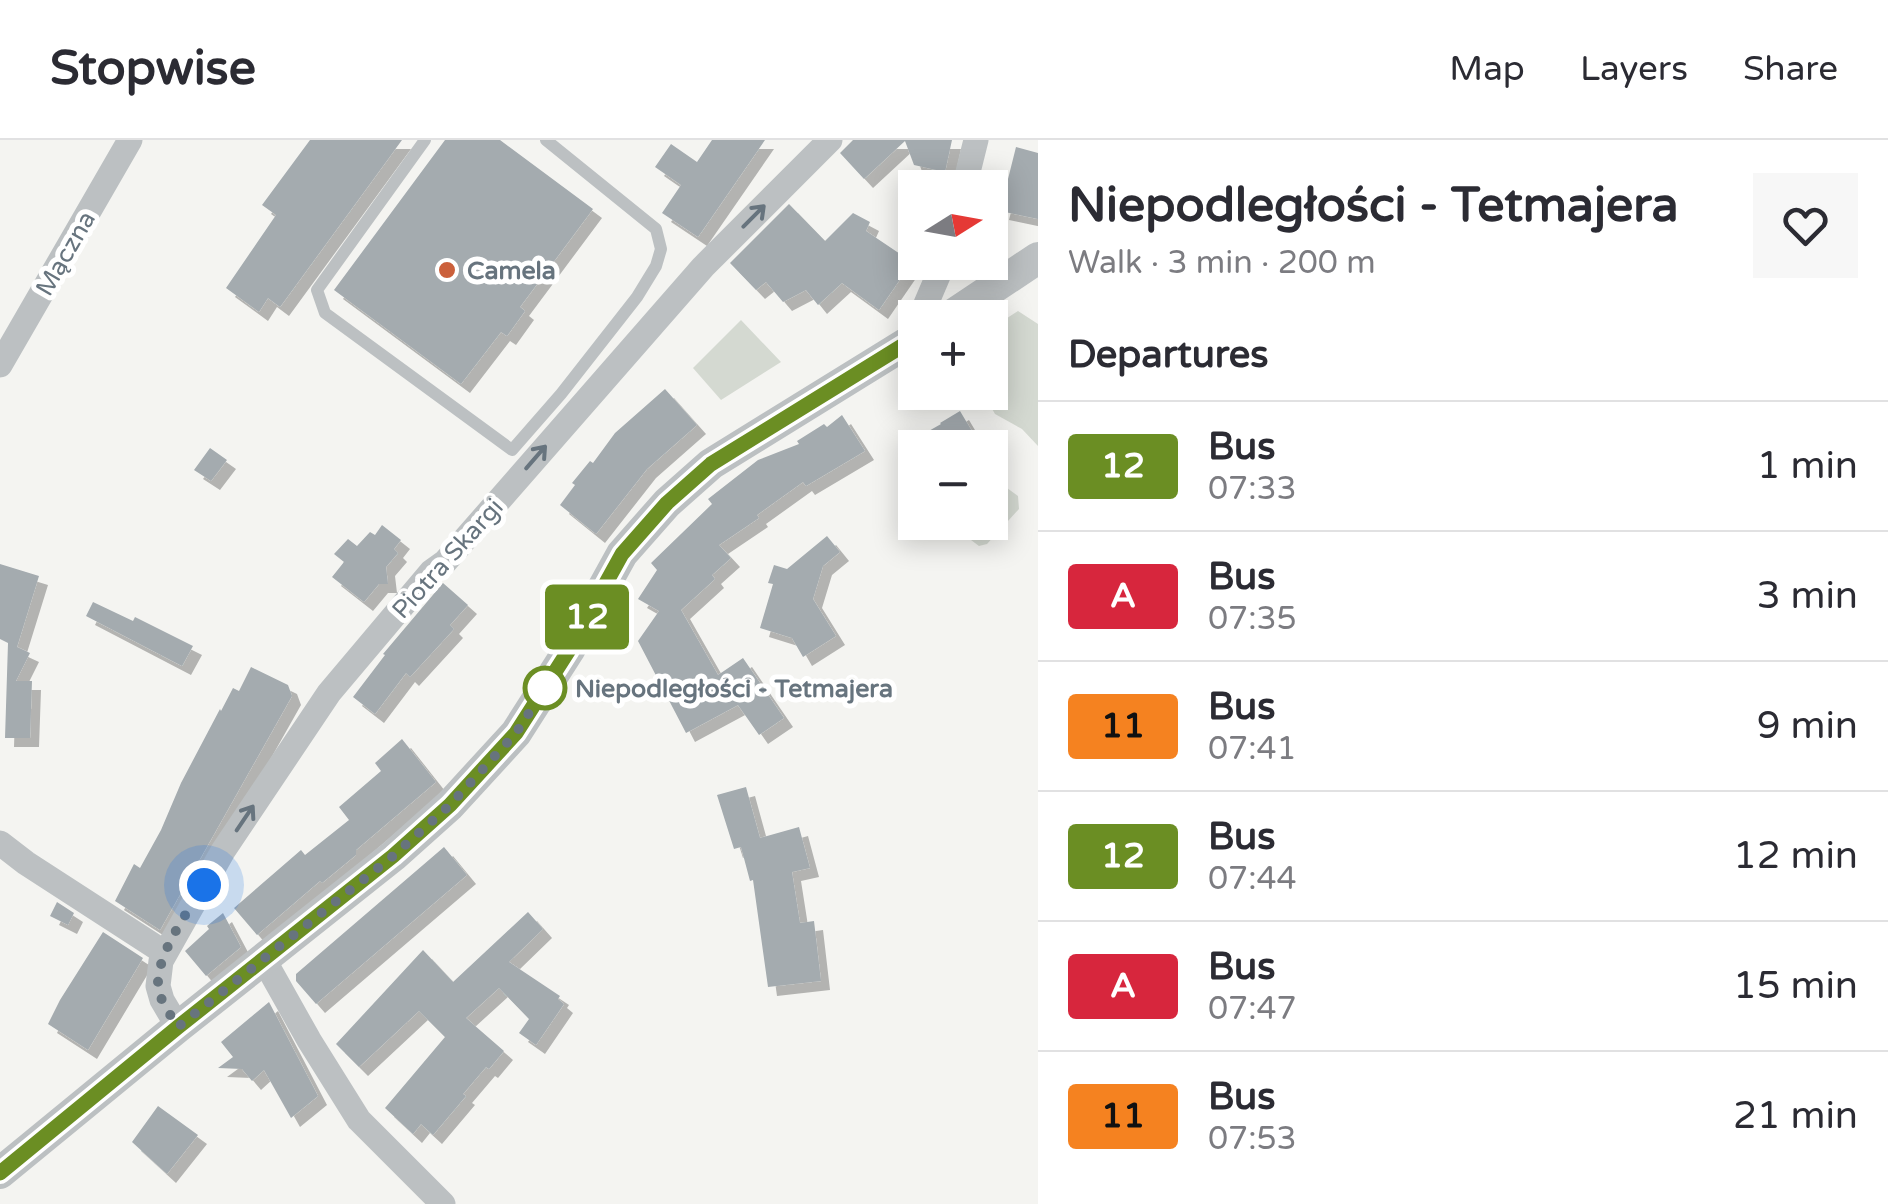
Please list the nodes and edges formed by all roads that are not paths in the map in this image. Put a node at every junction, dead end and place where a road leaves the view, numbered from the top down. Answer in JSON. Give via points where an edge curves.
{"nodes":[{"id":1,"x":130,"y":140,"type":"edge"},
{"id":2,"x":425,"y":140,"type":"edge"},
{"id":3,"x":546,"y":140,"type":"edge"},
{"id":4,"x":830,"y":140,"type":"edge"},
{"id":5,"x":976,"y":140,"type":"edge"},
{"id":6,"x":968,"y":170,"type":"edge"},
{"id":7,"x":1038,"y":258,"type":"edge"},
{"id":8,"x":974,"y":300,"type":"edge"},
{"id":9,"x":898,"y":342,"type":"edge"},
{"id":10,"x":0,"y":365,"type":"edge"},
{"id":11,"x":0,"y":843,"type":"edge"},
{"id":12,"x":166,"y":953,"type":"junction"},
{"id":13,"x":264,"y":960,"type":"junction"},
{"id":14,"x":178,"y":1027,"type":"junction"},
{"id":15,"x":0,"y":1174,"type":"edge"},
{"id":16,"x":436,"y":1202,"type":"edge"}],
"edges":[{"from":1,"to":10,"type":"street","name":"Mączna"},
{"from":2,"to":3,"type":"lane","via":[[317,290],[325,313],[512,450],[637,298],[661,249],[656,228]]},
{"from":12,"to":4,"type":"street","name":"Piotra Skargi","one_way":true,"via":[[223,851],[329,693],[690,282]]},
{"from":5,"to":6,"type":"street"},
{"from":7,"to":8,"type":"street"},
{"from":9,"to":13,"type":"street","via":[[711,464],[667,503],[622,554],[516,733],[408,844]]},
{"from":11,"to":12,"type":"street"},
{"from":12,"to":14,"type":"street","name":"Piotra Skargi","via":[[158,986]]},
{"from":13,"to":14,"type":"street"},
{"from":13,"to":16,"type":"street","via":[[359,1120]]},
{"from":14,"to":15,"type":"street"}]}
